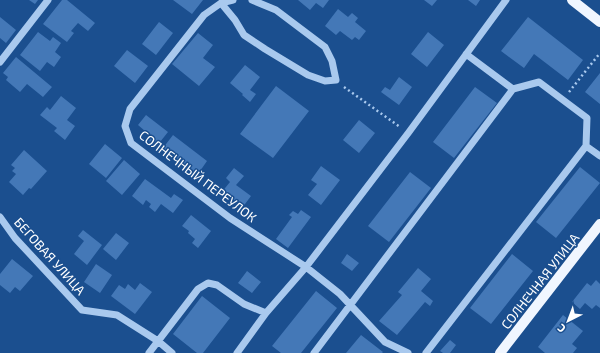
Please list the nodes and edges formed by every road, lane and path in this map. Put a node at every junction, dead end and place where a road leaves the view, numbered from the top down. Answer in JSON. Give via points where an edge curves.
{"nodes":[{"id":1,"x":48,"y":0,"type":"edge"},
{"id":2,"x":233,"y":0,"type":"edge"},
{"id":3,"x":252,"y":0,"type":"edge"},
{"id":4,"x":506,"y":0,"type":"edge"},
{"id":5,"x":572,"y":0,"type":"edge"},
{"id":6,"x":222,"y":3,"type":"junction"},
{"id":7,"x":600,"y":22,"type":"edge"},
{"id":8,"x":600,"y":53,"type":"edge"},
{"id":9,"x":466,"y":54,"type":"junction"},
{"id":10,"x":0,"y":62,"type":"edge"},
{"id":11,"x":336,"y":80,"type":"junction"},
{"id":12,"x":513,"y":89,"type":"junction"},
{"id":13,"x":563,"y":101,"type":"junction"},
{"id":14,"x":409,"y":132,"type":"junction"},
{"id":15,"x":586,"y":146,"type":"junction"},
{"id":16,"x":600,"y":156,"type":"edge"},
{"id":17,"x":0,"y":217,"type":"edge"},
{"id":18,"x":600,"y":224,"type":"edge"},
{"id":19,"x":306,"y":267,"type":"junction"},
{"id":20,"x":350,"y":306,"type":"junction"},
{"id":21,"x":266,"y":313,"type":"junction"},
{"id":22,"x":158,"y":341,"type":"junction"},
{"id":23,"x":149,"y":353,"type":"edge"},
{"id":24,"x":172,"y":353,"type":"edge"},
{"id":25,"x":236,"y":353,"type":"edge"},
{"id":26,"x":314,"y":353,"type":"edge"},
{"id":27,"x":408,"y":353,"type":"edge"},
{"id":28,"x":426,"y":353,"type":"edge"},
{"id":29,"x":500,"y":353,"type":"edge"}],
"edges":[{"from":1,"to":10,"type":"street"},
{"from":2,"to":6,"type":"street","name":"СОЛНЕЧНЫЙ ПЕРЕУЛОК"},
{"from":3,"to":11,"type":"street","via":[[276,10],[324,47],[332,61]]},
{"from":4,"to":9,"type":"street"},
{"from":5,"to":7,"type":"main road"},
{"from":6,"to":11,"type":"street","via":[[244,35],[308,75],[325,81]]},
{"from":6,"to":19,"type":"street","name":"СОЛНЕЧНЫЙ ПЕРЕУЛОК","via":[[204,15],[130,109],[125,126],[131,143],[230,218]]},
{"from":8,"to":13,"type":"path"},
{"from":9,"to":12,"type":"street"},
{"from":9,"to":14,"type":"street"},
{"from":11,"to":14,"type":"path"},
{"from":12,"to":13,"type":"street","via":[[539,82]]},
{"from":12,"to":20,"type":"street"},
{"from":13,"to":15,"type":"street","via":[[587,118]]},
{"from":14,"to":19,"type":"street"},
{"from":15,"to":16,"type":"street"},
{"from":15,"to":28,"type":"street"},
{"from":17,"to":22,"type":"street","name":"БЕГОВАЯ УЛИЦА","via":[[15,238],[82,310],[117,315]]},
{"from":18,"to":29,"type":"main road","name":"СОЛНЕЧНАЯ УЛИЦА"},
{"from":19,"to":20,"type":"street","name":"СОЛНЕЧНЫЙ ПЕРЕУЛОК","via":[[340,294]]},
{"from":19,"to":21,"type":"street"},
{"from":20,"to":26,"type":"street"},
{"from":20,"to":27,"type":"street","name":"СОЛНЕЧНЫЙ ПЕРЕУЛОК","via":[[385,342]]},
{"from":21,"to":22,"type":"street","via":[[244,304],[217,285],[208,284],[198,289]]},
{"from":21,"to":25,"type":"street"},
{"from":22,"to":23,"type":"street"},
{"from":22,"to":24,"type":"street"}]}
